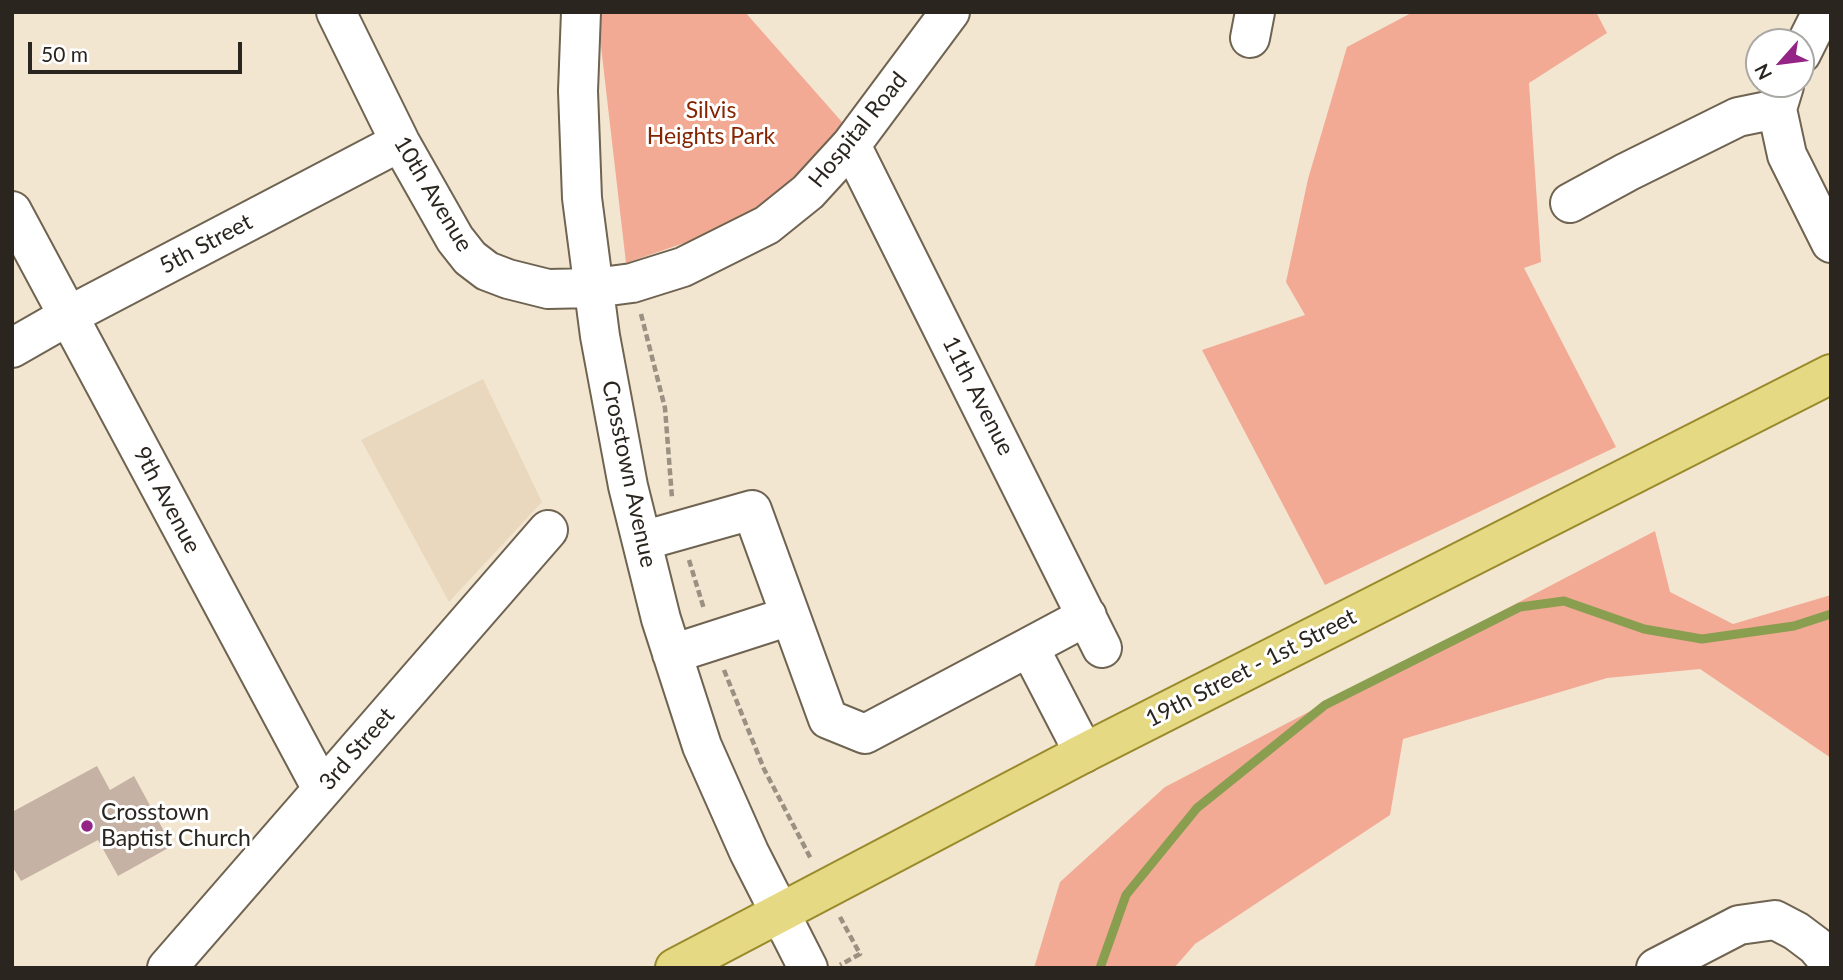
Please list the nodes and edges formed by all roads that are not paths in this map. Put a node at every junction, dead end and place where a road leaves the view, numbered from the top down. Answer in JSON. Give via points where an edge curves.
{"nodes":[{"id":1,"x":336,"y":12,"type":"edge"},
{"id":2,"x":581,"y":12,"type":"edge"},
{"id":3,"x":950,"y":12,"type":"edge"},
{"id":4,"x":1822,"y":12,"type":"edge"},
{"id":5,"x":1814,"y":28,"type":"edge"},
{"id":6,"x":1779,"y":98,"type":"edge"},
{"id":7,"x":1781,"y":98,"type":"edge"},
{"id":8,"x":400,"y":142,"type":"junction"},
{"id":9,"x":851,"y":145,"type":"junction"},
{"id":10,"x":1570,"y":203,"type":"dead end"},
{"id":11,"x":12,"y":211,"type":"edge"},
{"id":12,"x":1831,"y":243,"type":"edge"},
{"id":13,"x":594,"y":288,"type":"junction"},
{"id":14,"x":68,"y":316,"type":"junction"},
{"id":15,"x":12,"y":348,"type":"edge"},
{"id":16,"x":1831,"y":374,"type":"edge"},
{"id":17,"x":548,"y":530,"type":"dead end"},
{"id":18,"x":642,"y":541,"type":"junction"},
{"id":19,"x":790,"y":615,"type":"junction"},
{"id":20,"x":1029,"y":647,"type":"junction"},
{"id":21,"x":672,"y":654,"type":"junction"},
{"id":22,"x":1084,"y":753,"type":"junction"},
{"id":23,"x":322,"y":789,"type":"junction"},
{"id":24,"x":780,"y":912,"type":"junction"},
{"id":25,"x":1831,"y":964,"type":"edge"},
{"id":26,"x":825,"y":966,"type":"edge"},
{"id":27,"x":167,"y":968,"type":"edge"},
{"id":28,"x":675,"y":968,"type":"edge"},
{"id":29,"x":1656,"y":968,"type":"edge"}],
"edges":[{"from":1,"to":8,"type":"street","name":"10th Avenue"},
{"from":2,"to":13,"type":"street","name":"Crosstown Avenue","via":[[582,198]]},
{"from":3,"to":9,"type":"street","name":"Hospital Road"},
{"from":4,"to":5,"type":"street"},
{"from":6,"to":10,"type":"street"},
{"from":7,"to":12,"type":"street","via":[[1787,155]]},
{"from":8,"to":13,"type":"street","name":"10th Avenue","via":[[455,239],[486,271],[548,289]]},
{"from":8,"to":14,"type":"street","name":"5th Street"},
{"from":9,"to":13,"type":"street","name":"Hospital Road","via":[[808,192],[767,225],[683,267],[632,283]]},
{"from":9,"to":20,"type":"street","name":"11th Avenue","via":[[1095,632]]},
{"from":11,"to":14,"type":"street","name":"9th Avenue"},
{"from":13,"to":18,"type":"street","name":"Crosstown Avenue","via":[[625,472]]},
{"from":14,"to":15,"type":"street","name":"5th Street"},
{"from":14,"to":23,"type":"street","name":"9th Avenue"},
{"from":16,"to":22,"type":"main road","name":"19th Street - 1st Street"},
{"from":17,"to":23,"type":"street","name":"3rd Street"},
{"from":18,"to":19,"type":"street","via":[[752,510]]},
{"from":18,"to":21,"type":"street","name":"Crosstown Avenue"},
{"from":19,"to":20,"type":"street","via":[[828,719],[865,734]]},
{"from":19,"to":21,"type":"street"},
{"from":20,"to":22,"type":"street"},
{"from":21,"to":24,"type":"street","name":"Crosstown Avenue","via":[[702,746]]},
{"from":22,"to":24,"type":"main road","name":"19th Street - 1st Street"},
{"from":23,"to":27,"type":"street","name":"3rd Street"},
{"from":24,"to":26,"type":"street","name":"Crosstown Avenue"},
{"from":24,"to":28,"type":"main road","name":"19th Street - 1st Street"},
{"from":25,"to":29,"type":"street","via":[[1816,946],[1774,920],[1739,925]]}]}
